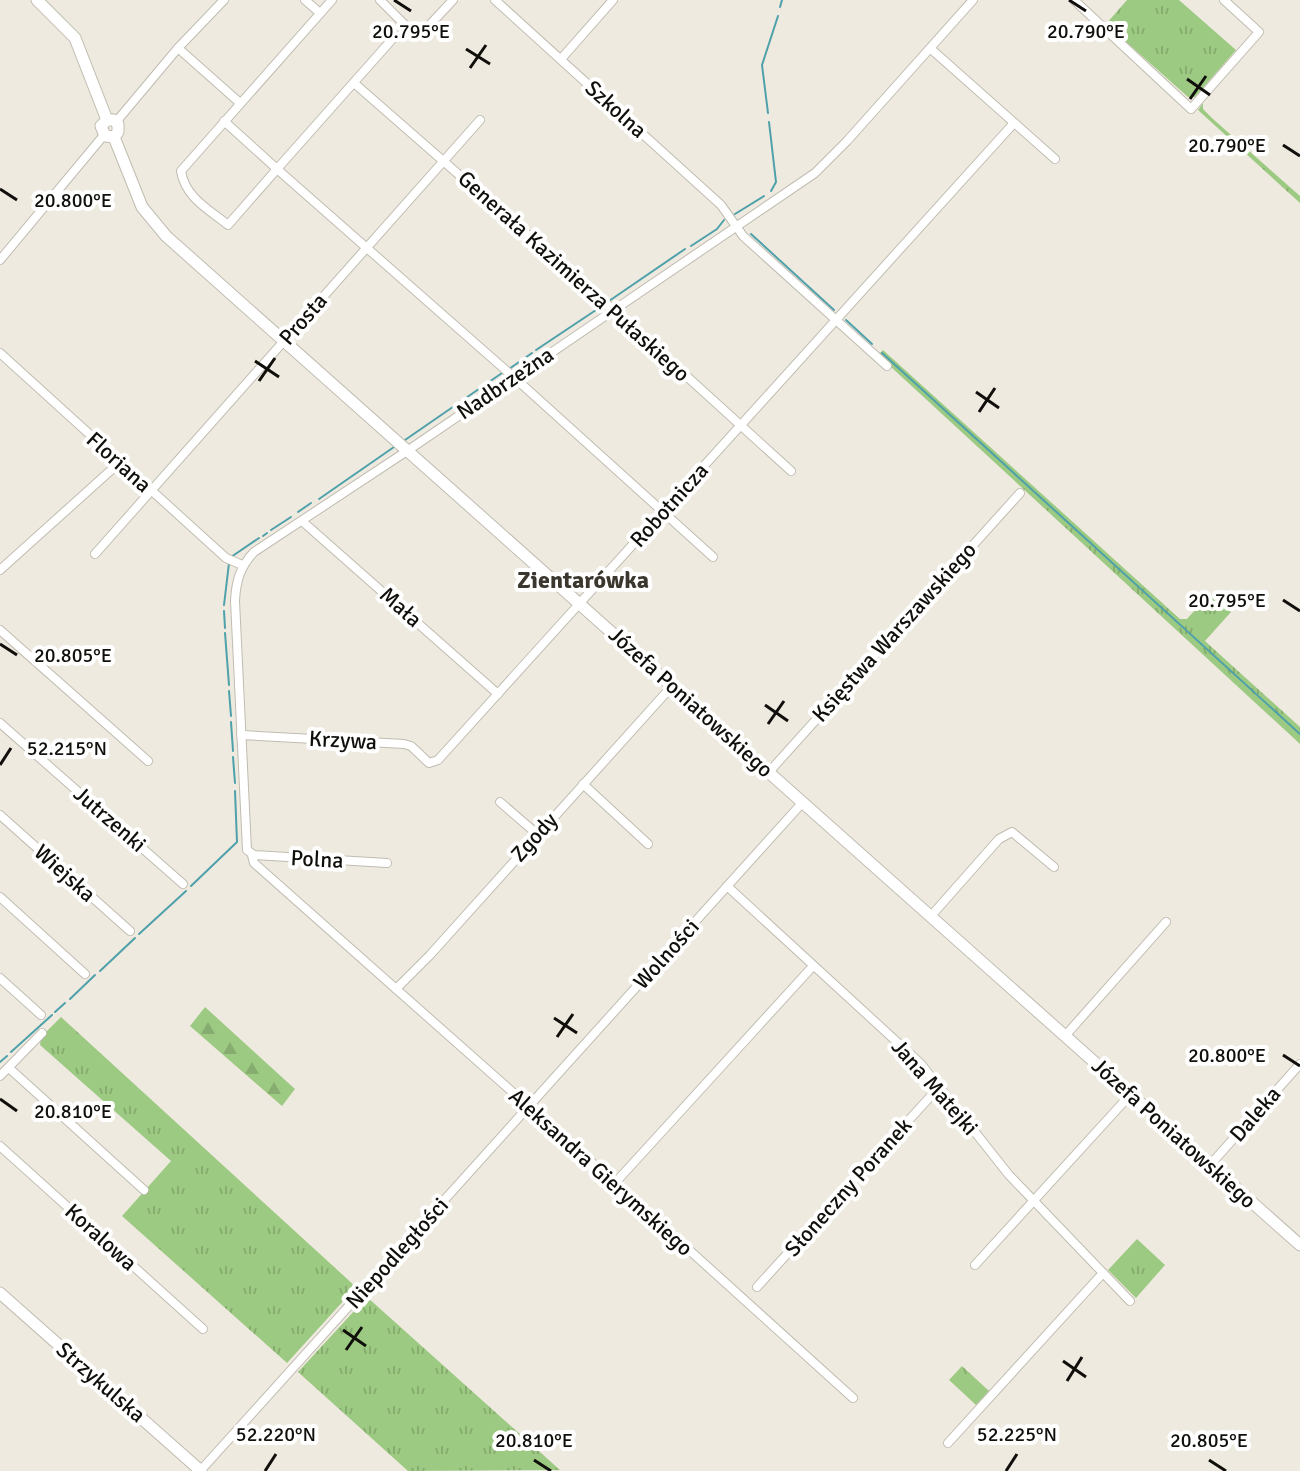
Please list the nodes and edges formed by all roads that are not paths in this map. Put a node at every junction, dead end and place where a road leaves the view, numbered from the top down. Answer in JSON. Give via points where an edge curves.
{"nodes":[{"id":1,"x":37,"y":0,"type":"edge"},
{"id":2,"x":224,"y":0,"type":"edge"},
{"id":3,"x":305,"y":0,"type":"edge"},
{"id":4,"x":332,"y":0,"type":"edge"},
{"id":5,"x":380,"y":0,"type":"edge"},
{"id":6,"x":453,"y":0,"type":"edge"},
{"id":7,"x":495,"y":0,"type":"edge"},
{"id":8,"x":973,"y":0,"type":"edge"},
{"id":9,"x":1074,"y":0,"type":"edge"},
{"id":10,"x":1224,"y":0,"type":"edge"},
{"id":11,"x":610,"y":1,"type":"edge"},
{"id":12,"x":320,"y":13,"type":"junction"},
{"id":13,"x":408,"y":35,"type":"junction"},
{"id":14,"x":178,"y":48,"type":"junction"},
{"id":15,"x":931,"y":49,"type":"junction"},
{"id":16,"x":561,"y":59,"type":"junction"},
{"id":17,"x":354,"y":83,"type":"junction"},
{"id":18,"x":240,"y":103,"type":"junction"},
{"id":19,"x":480,"y":120,"type":"dead end"},
{"id":20,"x":111,"y":121,"type":"junction"},
{"id":21,"x":224,"y":121,"type":"junction"},
{"id":22,"x":1014,"y":123,"type":"junction"},
{"id":23,"x":109,"y":136,"type":"junction"},
{"id":24,"x":1055,"y":159,"type":"dead end"},
{"id":25,"x":444,"y":160,"type":"junction"},
{"id":26,"x":277,"y":169,"type":"junction"},
{"id":27,"x":736,"y":225,"type":"junction"},
{"id":28,"x":366,"y":248,"type":"junction"},
{"id":29,"x":0,"y":260,"type":"edge"},
{"id":30,"x":613,"y":310,"type":"junction"},
{"id":31,"x":837,"y":321,"type":"junction"},
{"id":32,"x":284,"y":340,"type":"junction"},
{"id":33,"x":0,"y":353,"type":"edge"},
{"id":34,"x":887,"y":366,"type":"dead end"},
{"id":35,"x":514,"y":378,"type":"junction"},
{"id":36,"x":741,"y":426,"type":"junction"},
{"id":37,"x":407,"y":451,"type":"junction"},
{"id":38,"x":120,"y":462,"type":"junction"},
{"id":39,"x":791,"y":471,"type":"dead end"},
{"id":40,"x":151,"y":490,"type":"junction"},
{"id":41,"x":1020,"y":493,"type":"dead end"},
{"id":42,"x":663,"y":513,"type":"junction"},
{"id":43,"x":302,"y":521,"type":"junction"},
{"id":44,"x":95,"y":554,"type":"dead end"},
{"id":45,"x":713,"y":557,"type":"dead end"},
{"id":46,"x":234,"y":561,"type":"junction"},
{"id":47,"x":0,"y":570,"type":"edge"},
{"id":48,"x":581,"y":605,"type":"junction"},
{"id":49,"x":0,"y":630,"type":"edge"},
{"id":50,"x":672,"y":686,"type":"junction"},
{"id":51,"x":498,"y":694,"type":"junction"},
{"id":52,"x":0,"y":723,"type":"edge"},
{"id":53,"x":241,"y":735,"type":"junction"},
{"id":54,"x":438,"y":760,"type":"joint"},
{"id":55,"x":148,"y":761,"type":"dead end"},
{"id":56,"x":769,"y":772,"type":"junction"},
{"id":57,"x":583,"y":784,"type":"junction"},
{"id":58,"x":500,"y":802,"type":"dead end"},
{"id":59,"x":803,"y":802,"type":"junction"},
{"id":60,"x":0,"y":815,"type":"edge"},
{"id":61,"x":537,"y":834,"type":"junction"},
{"id":62,"x":648,"y":844,"type":"dead end"},
{"id":63,"x":250,"y":854,"type":"junction"},
{"id":64,"x":387,"y":863,"type":"dead end"},
{"id":65,"x":1054,"y":867,"type":"dead end"},
{"id":66,"x":183,"y":884,"type":"dead end"},
{"id":67,"x":727,"y":886,"type":"junction"},
{"id":68,"x":0,"y":897,"type":"edge"},
{"id":69,"x":931,"y":916,"type":"junction"},
{"id":70,"x":1166,"y":922,"type":"dead end"},
{"id":71,"x":130,"y":931,"type":"dead end"},
{"id":72,"x":813,"y":966,"type":"junction"},
{"id":73,"x":85,"y":974,"type":"dead end"},
{"id":74,"x":0,"y":978,"type":"edge"},
{"id":75,"x":396,"y":989,"type":"junction"},
{"id":76,"x":41,"y":1015,"type":"dead end"},
{"id":77,"x":42,"y":1033,"type":"dead end"},
{"id":78,"x":1065,"y":1036,"type":"junction"},
{"id":79,"x":1300,"y":1064,"type":"edge"},
{"id":80,"x":9,"y":1068,"type":"junction"},
{"id":81,"x":0,"y":1076,"type":"edge"},
{"id":82,"x":939,"y":1087,"type":"junction"},
{"id":83,"x":1130,"y":1095,"type":"junction"},
{"id":84,"x":529,"y":1107,"type":"junction"},
{"id":85,"x":0,"y":1146,"type":"edge"},
{"id":86,"x":1210,"y":1165,"type":"junction"},
{"id":87,"x":615,"y":1183,"type":"junction"},
{"id":88,"x":144,"y":1190,"type":"dead end"},
{"id":89,"x":1034,"y":1201,"type":"junction"},
{"id":90,"x":1300,"y":1245,"type":"edge"},
{"id":91,"x":975,"y":1265,"type":"dead end"},
{"id":92,"x":1103,"y":1273,"type":"junction"},
{"id":93,"x":757,"y":1287,"type":"dead end"},
{"id":94,"x":0,"y":1293,"type":"edge"},
{"id":95,"x":1130,"y":1301,"type":"dead end"},
{"id":96,"x":203,"y":1329,"type":"dead end"},
{"id":97,"x":853,"y":1398,"type":"dead end"},
{"id":98,"x":948,"y":1443,"type":"dead end"},
{"id":99,"x":201,"y":1471,"type":"edge"}],
"edges":[{"from":1,"to":20,"type":"street","via":[[75,38]]},
{"from":2,"to":14,"type":"street"},
{"from":3,"to":12,"type":"street"},
{"from":4,"to":12,"type":"street"},
{"from":5,"to":13,"type":"street","via":[[406,26]]},
{"from":6,"to":13,"type":"street","via":[[425,31]]},
{"from":7,"to":16,"type":"street","name":"Szkolna"},
{"from":8,"to":15,"type":"street","name":"Nadbrzeżna"},
{"from":9,"to":10,"type":"street","via":[[1191,109],[1259,32]]},
{"from":11,"to":16,"type":"street"},
{"from":12,"to":18,"type":"street"},
{"from":13,"to":17,"type":"street","via":[[395,36]]},
{"from":14,"to":18,"type":"street"},
{"from":14,"to":20,"type":"street"},
{"from":15,"to":22,"type":"street"},
{"from":15,"to":27,"type":"street","name":"Nadbrzeżna","via":[[815,173]]},
{"from":16,"to":27,"type":"street","name":"Szkolna","via":[[721,205]]},
{"from":17,"to":25,"type":"street","name":"Generała Kazimierza Pułaskiego"},
{"from":17,"to":26,"type":"street"},
{"from":18,"to":21,"type":"street"},
{"from":19,"to":25,"type":"street","name":"Prosta"},
{"from":20,"to":23,"type":"street","via":[[101,126]]},
{"from":21,"to":26,"type":"street"},
{"from":21,"to":26,"type":"street","via":[[181,171],[190,194],[228,225]]},
{"from":22,"to":24,"type":"street"},
{"from":22,"to":31,"type":"street","name":"Robotnicza"},
{"from":23,"to":29,"type":"street"},
{"from":23,"to":32,"type":"street","name":"Józefa Poniatowskiego","via":[[149,218]]},
{"from":25,"to":28,"type":"street","name":"Prosta"},
{"from":25,"to":30,"type":"street","name":"Generała Kazimierza Pułaskiego"},
{"from":26,"to":28,"type":"street"},
{"from":27,"to":30,"type":"street","name":"Nadbrzeżna"},
{"from":27,"to":31,"type":"street","name":"Szkolna"},
{"from":28,"to":32,"type":"street","name":"Prosta"},
{"from":28,"to":35,"type":"street"},
{"from":30,"to":35,"type":"street","name":"Nadbrzeżna"},
{"from":30,"to":36,"type":"street","name":"Generała Kazimierza Pułaskiego"},
{"from":31,"to":34,"type":"street","name":"Szkolna"},
{"from":31,"to":36,"type":"street","name":"Robotnicza"},
{"from":32,"to":37,"type":"street","name":"Józefa Poniatowskiego"},
{"from":32,"to":40,"type":"street","name":"Prosta"},
{"from":33,"to":38,"type":"street","name":"Floriana"},
{"from":35,"to":37,"type":"street","name":"Nadbrzeżna"},
{"from":35,"to":42,"type":"street"},
{"from":36,"to":39,"type":"street","name":"Generała Kazimierza Pułaskiego"},
{"from":36,"to":42,"type":"street","name":"Robotnicza"},
{"from":37,"to":43,"type":"street","name":"Nadbrzeżna"},
{"from":37,"to":48,"type":"street","name":"Józefa Poniatowskiego"},
{"from":38,"to":40,"type":"street","name":"Floriana"},
{"from":38,"to":47,"type":"street"},
{"from":40,"to":44,"type":"street","name":"Prosta"},
{"from":40,"to":46,"type":"street","name":"Floriana"},
{"from":41,"to":56,"type":"street","name":"Księstwa Warszawskiego"},
{"from":42,"to":45,"type":"street"},
{"from":42,"to":48,"type":"street","name":"Robotnicza"},
{"from":43,"to":46,"type":"street","name":"Nadbrzeżna"},
{"from":43,"to":51,"type":"street","name":"Mała"},
{"from":46,"to":53,"type":"street"},
{"from":48,"to":50,"type":"street","name":"Józefa Poniatowskiego"},
{"from":48,"to":51,"type":"street","name":"Robotnicza"},
{"from":49,"to":55,"type":"street"},
{"from":50,"to":56,"type":"street","name":"Józefa Poniatowskiego"},
{"from":50,"to":57,"type":"street","name":"Zgody"},
{"from":51,"to":54,"type":"street","name":"Robotnicza"},
{"from":52,"to":66,"type":"street","name":"Jutrzenki"},
{"from":53,"to":54,"type":"street","name":"Krzywa","via":[[404,744],[429,763]]},
{"from":53,"to":63,"type":"street"},
{"from":56,"to":59,"type":"street","name":"Józefa Poniatowskiego"},
{"from":57,"to":61,"type":"street","name":"Zgody"},
{"from":57,"to":62,"type":"street"},
{"from":58,"to":61,"type":"street"},
{"from":59,"to":67,"type":"street","name":"Wolności"},
{"from":59,"to":69,"type":"street","name":"Józefa Poniatowskiego"},
{"from":60,"to":71,"type":"street","name":"Wiejska"},
{"from":61,"to":75,"type":"street","name":"Zgody"},
{"from":63,"to":64,"type":"street","name":"Polna"},
{"from":63,"to":75,"type":"street","name":"Aleksandra Gierymskiego"},
{"from":65,"to":69,"type":"street","via":[[1012,832],[999,839]]},
{"from":67,"to":72,"type":"street","name":"Jana Matejki"},
{"from":67,"to":84,"type":"street","name":"Wolności"},
{"from":68,"to":73,"type":"street"},
{"from":69,"to":78,"type":"street","name":"Józefa Poniatowskiego"},
{"from":70,"to":78,"type":"street"},
{"from":72,"to":82,"type":"street","name":"Jana Matejki"},
{"from":72,"to":87,"type":"street"},
{"from":74,"to":76,"type":"street"},
{"from":75,"to":84,"type":"street","name":"Aleksandra Gierymskiego"},
{"from":77,"to":80,"type":"street"},
{"from":78,"to":83,"type":"street","name":"Józefa Poniatowskiego"},
{"from":79,"to":86,"type":"street","name":"Daleka"},
{"from":80,"to":81,"type":"street"},
{"from":80,"to":88,"type":"street"},
{"from":82,"to":89,"type":"street","name":"Jana Matejki"},
{"from":82,"to":93,"type":"street","name":"Słoneczny Poranek"},
{"from":83,"to":86,"type":"street","name":"Józefa Poniatowskiego"},
{"from":83,"to":89,"type":"street"},
{"from":84,"to":87,"type":"street","name":"Aleksandra Gierymskiego"},
{"from":84,"to":99,"type":"street","name":"Niepodległości"},
{"from":85,"to":96,"type":"street","name":"Koralowa"},
{"from":86,"to":90,"type":"street","name":"Józefa Poniatowskiego"},
{"from":87,"to":97,"type":"street","name":"Aleksandra Gierymskiego"},
{"from":89,"to":91,"type":"street"},
{"from":89,"to":92,"type":"street","name":"Jana Matejki"},
{"from":92,"to":95,"type":"street","name":"Jana Matejki"},
{"from":92,"to":98,"type":"street"},
{"from":94,"to":99,"type":"street","name":"Strzykulska"}]}
